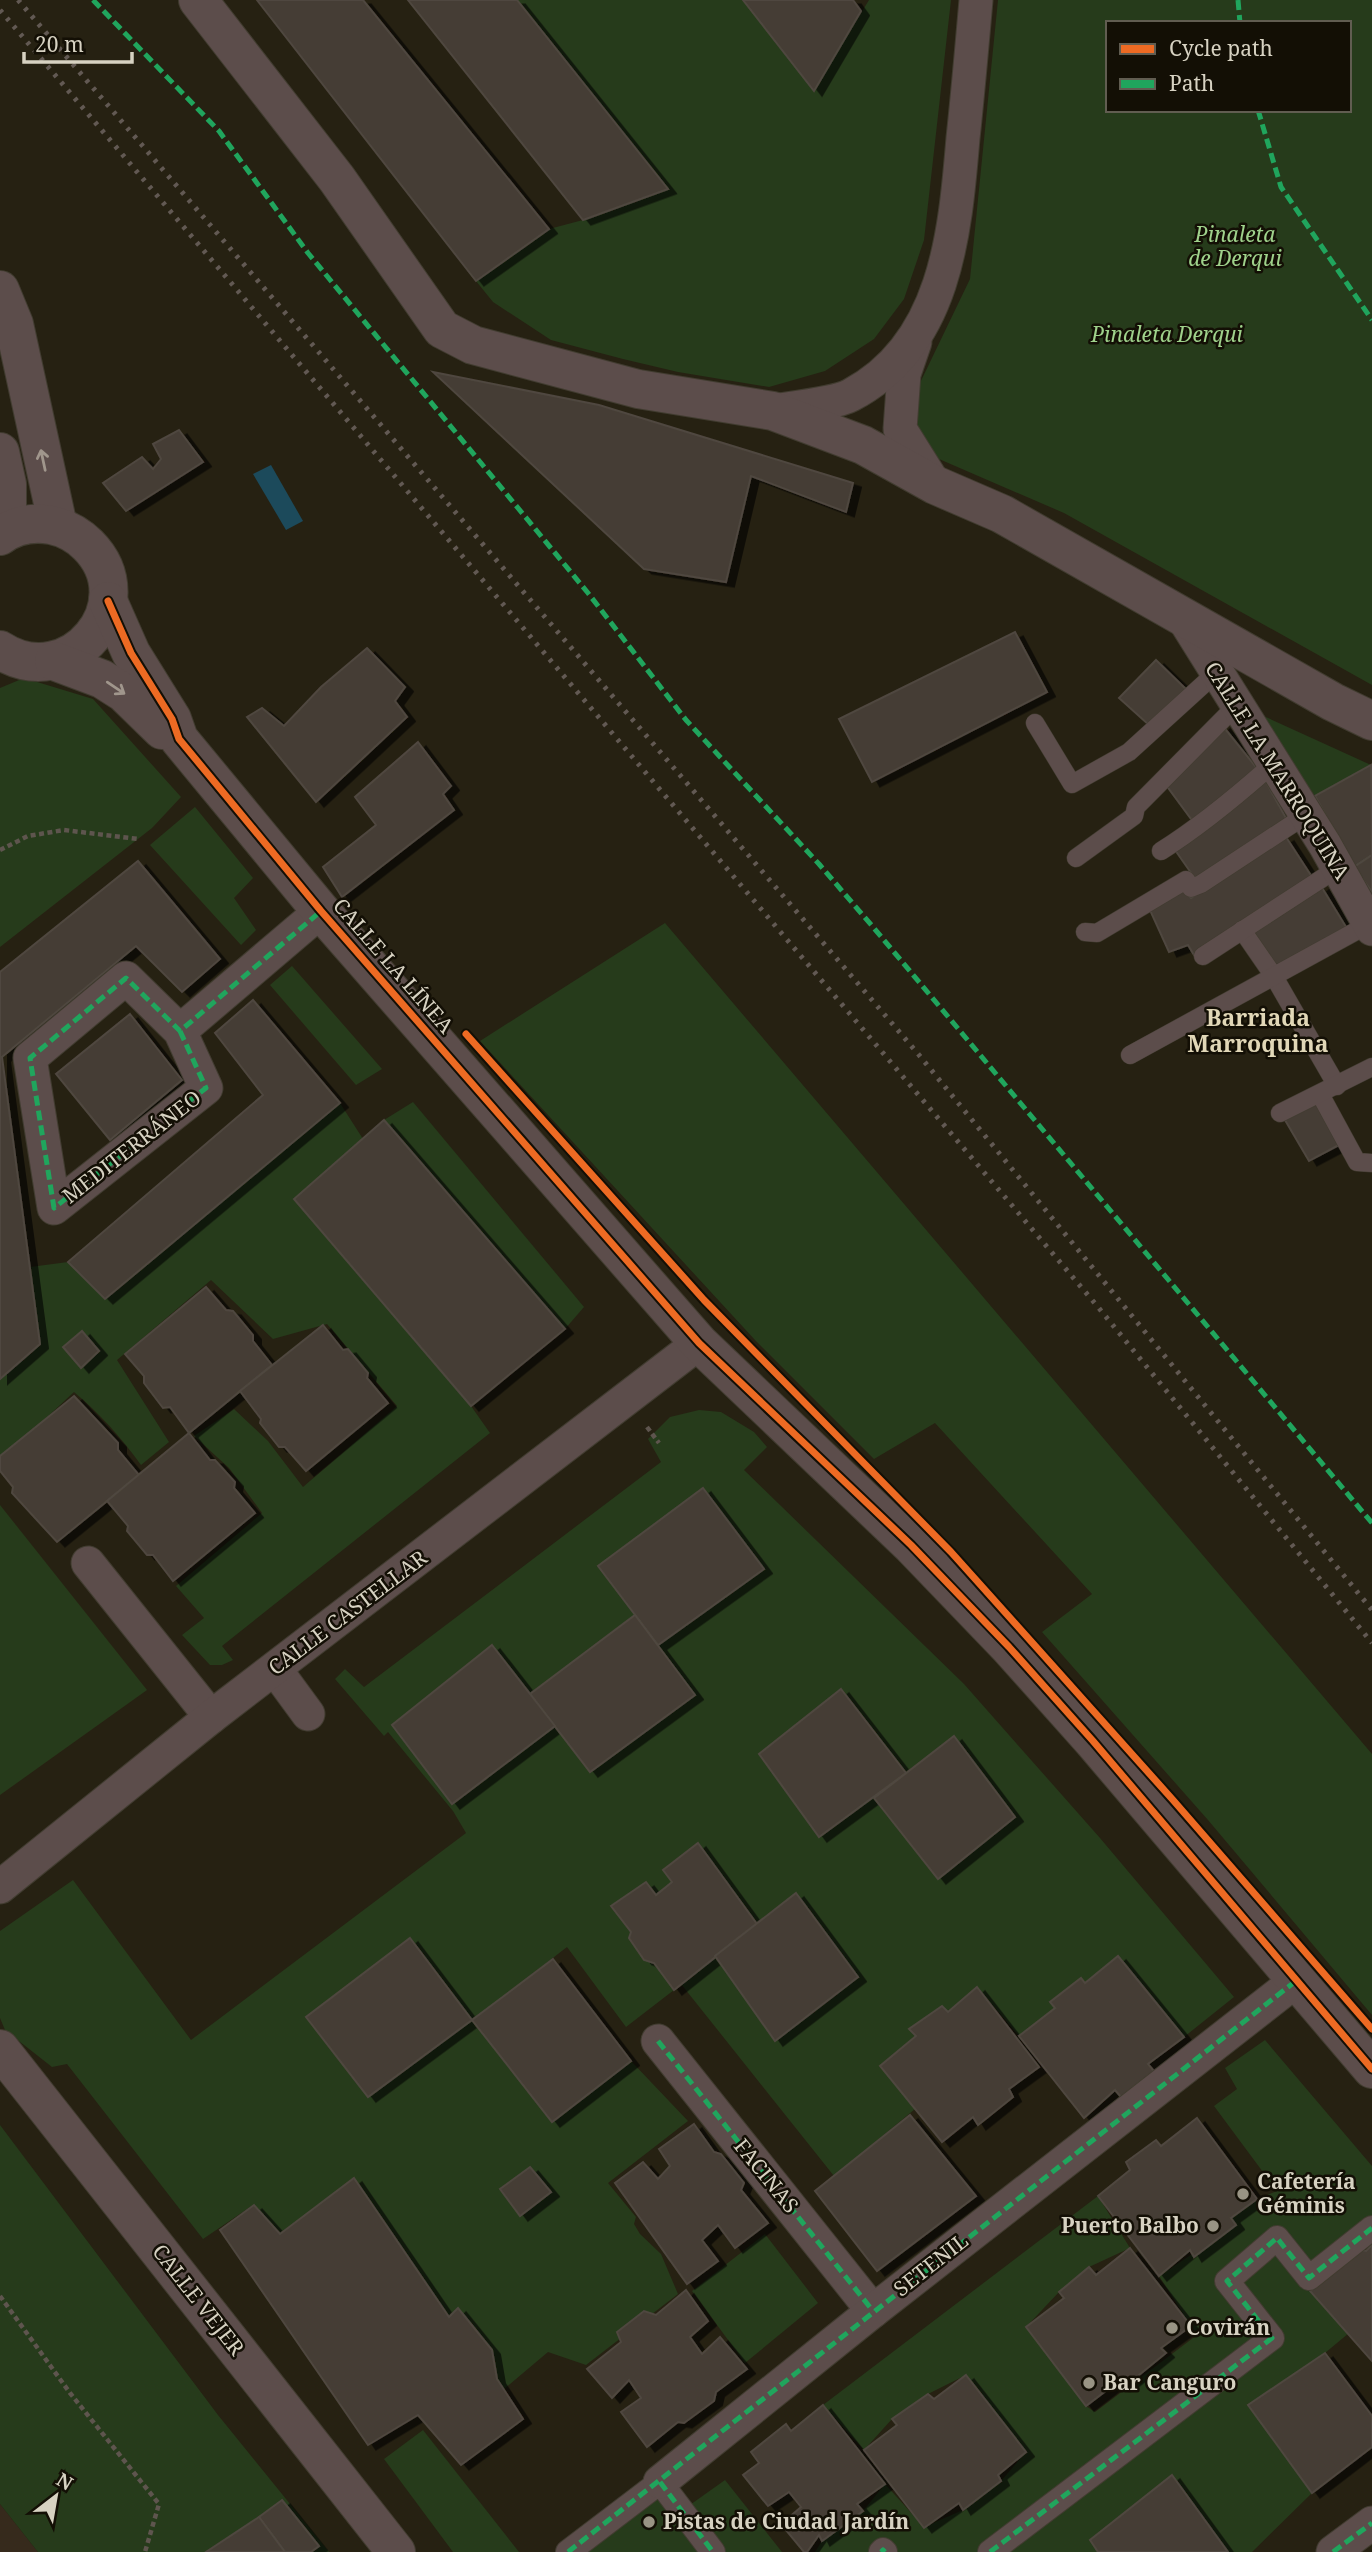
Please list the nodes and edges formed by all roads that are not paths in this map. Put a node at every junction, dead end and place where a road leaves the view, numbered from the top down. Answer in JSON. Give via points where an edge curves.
{"nodes":[{"id":1,"x":198,"y":0,"type":"edge"},
{"id":2,"x":976,"y":0,"type":"edge"},
{"id":3,"x":0,"y":290,"type":"edge"},
{"id":4,"x":916,"y":338,"type":"junction"},
{"id":5,"x":849,"y":397,"type":"junction"},
{"id":6,"x":901,"y":405,"type":"junction"},
{"id":7,"x":773,"y":411,"type":"junction"},
{"id":8,"x":863,"y":444,"type":"junction"},
{"id":9,"x":0,"y":452,"type":"edge"},
{"id":10,"x":935,"y":485,"type":"junction"},
{"id":11,"x":58,"y":526,"type":"junction"},
{"id":12,"x":3,"y":533,"type":"edge"},
{"id":13,"x":108,"y":601,"type":"junction"},
{"id":14,"x":1180,"y":613,"type":"junction"},
{"id":15,"x":4,"y":656,"type":"edge"},
{"id":16,"x":54,"y":662,"type":"junction"},
{"id":17,"x":1216,"y":672,"type":"junction"},
{"id":18,"x":1237,"y":705,"type":"junction"},
{"id":19,"x":1372,"y":721,"type":"edge"},
{"id":20,"x":1035,"y":723,"type":"dead end"},
{"id":21,"x":179,"y":739,"type":"junction"},
{"id":22,"x":1273,"y":763,"type":"junction"},
{"id":23,"x":1306,"y":815,"type":"junction"},
{"id":24,"x":1161,"y":851,"type":"dead end"},
{"id":25,"x":1076,"y":858,"type":"dead end"},
{"id":26,"x":1338,"y":869,"type":"junction"},
{"id":27,"x":321,"y":911,"type":"junction"},
{"id":28,"x":1371,"y":927,"type":"edge"},
{"id":29,"x":1242,"y":930,"type":"junction"},
{"id":30,"x":1085,"y":932,"type":"dead end"},
{"id":31,"x":1203,"y":956,"type":"dead end"},
{"id":32,"x":1273,"y":975,"type":"junction"},
{"id":33,"x":180,"y":1031,"type":"junction"},
{"id":34,"x":1130,"y":1055,"type":"dead end"},
{"id":35,"x":1372,"y":1067,"type":"edge"},
{"id":36,"x":1337,"y":1086,"type":"junction"},
{"id":37,"x":1320,"y":1094,"type":"junction"},
{"id":38,"x":1280,"y":1113,"type":"dead end"},
{"id":39,"x":1372,"y":1163,"type":"edge"},
{"id":40,"x":699,"y":1343,"type":"junction"},
{"id":41,"x":89,"y":1563,"type":"dead end"},
{"id":42,"x":275,"y":1669,"type":"junction"},
{"id":43,"x":308,"y":1714,"type":"dead end"},
{"id":44,"x":211,"y":1717,"type":"junction"},
{"id":45,"x":0,"y":1887,"type":"edge"},
{"id":46,"x":1297,"y":1980,"type":"junction"},
{"id":47,"x":658,"y":2041,"type":"dead end"},
{"id":48,"x":0,"y":2049,"type":"edge"},
{"id":49,"x":1372,"y":2069,"type":"edge"},
{"id":50,"x":1372,"y":2228,"type":"edge"},
{"id":51,"x":873,"y":2311,"type":"junction"},
{"id":52,"x":660,"y":2482,"type":"junction"},
{"id":53,"x":1372,"y":2523,"type":"edge"},
{"id":54,"x":396,"y":2552,"type":"edge"},
{"id":55,"x":568,"y":2552,"type":"edge"},
{"id":56,"x":713,"y":2552,"type":"edge"},
{"id":57,"x":990,"y":2552,"type":"edge"},
{"id":58,"x":1333,"y":2552,"type":"edge"}],
"edges":[{"from":1,"to":7,"type":"street","via":[[338,179],[442,329],[472,345],[638,388]]},
{"from":2,"to":4,"type":"street","via":[[956,215],[936,295]]},
{"from":11,"to":3,"type":"street","one_way":true,"via":[[14,324]]},
{"from":4,"to":5,"type":"street","via":[[880,375]]},
{"from":4,"to":6,"type":"street","via":[[904,374]]},
{"from":5,"to":7,"type":"street"},
{"from":5,"to":8,"type":"street","via":[[851,416]]},
{"from":6,"to":8,"type":"street","via":[[881,431]]},
{"from":6,"to":10,"type":"street","via":[[900,429]]},
{"from":7,"to":8,"type":"street"},
{"from":8,"to":10,"type":"street"},
{"from":9,"to":12,"type":"street","via":[[7,484]]},
{"from":10,"to":14,"type":"street","via":[[1002,514]]},
{"from":11,"to":12,"type":"street","via":[[23,525]]},
{"from":11,"to":13,"type":"street","name":"CALLE LA LÍNEA","via":[[96,553],[106,574]]},
{"from":13,"to":16,"type":"street","via":[[104,619],[91,639]]},
{"from":13,"to":21,"type":"street","name":"CALLE LA LÍNEA"},
{"from":14,"to":17,"type":"street","name":"CALLE LA MARROQUINA"},
{"from":14,"to":19,"type":"street"},
{"from":15,"to":16,"type":"street","name":"CALLE LA LÍNEA"},
{"from":16,"to":21,"type":"street","name":"CALLE LA LÍNEA","one_way":true,"via":[[102,679]]},
{"from":17,"to":18,"type":"street","name":"CALLE LA MARROQUINA"},
{"from":17,"to":20,"type":"lane","via":[[1129,752],[1072,784]]},
{"from":18,"to":22,"type":"street","name":"CALLE LA MARROQUINA"},
{"from":18,"to":25,"type":"lane","via":[[1136,807],[1134,816]]},
{"from":21,"to":27,"type":"street","name":"CALLE LA LÍNEA"},
{"from":22,"to":23,"type":"street","name":"CALLE LA MARROQUINA"},
{"from":22,"to":24,"type":"lane"},
{"from":23,"to":26,"type":"street","name":"CALLE LA MARROQUINA"},
{"from":23,"to":30,"type":"lane","via":[[1201,884],[1191,888],[1186,880],[1097,933]]},
{"from":26,"to":28,"type":"street","name":"CALLE LA MARROQUINA"},
{"from":26,"to":29,"type":"lane"},
{"from":27,"to":33,"type":"street"},
{"from":27,"to":40,"type":"street","name":"CALLE LA LÍNEA"},
{"from":28,"to":32,"type":"lane"},
{"from":29,"to":31,"type":"lane"},
{"from":29,"to":32,"type":"lane"},
{"from":32,"to":34,"type":"lane"},
{"from":32,"to":36,"type":"lane"},
{"from":33,"to":33,"type":"street","name":"MEDITERRÁNEO","via":[[126,978],[30,1058],[54,1208],[206,1088]]},
{"from":35,"to":36,"type":"lane"},
{"from":36,"to":37,"type":"lane"},
{"from":37,"to":38,"type":"lane"},
{"from":37,"to":39,"type":"lane","via":[[1357,1162]]},
{"from":40,"to":42,"type":"street","name":"CALLE CASTELLAR"},
{"from":40,"to":46,"type":"street","name":"CALLE LA LÍNEA","via":[[911,1545],[1009,1647]]},
{"from":41,"to":44,"type":"street"},
{"from":42,"to":43,"type":"street"},
{"from":42,"to":44,"type":"street","name":"CALLE CASTELLAR"},
{"from":44,"to":45,"type":"street","name":"CALLE CASTELLAR"},
{"from":46,"to":49,"type":"street","name":"CALLE LA LÍNEA"},
{"from":46,"to":51,"type":"street","name":"SETENIL"},
{"from":47,"to":51,"type":"street","name":"FACINAS"},
{"from":48,"to":54,"type":"street","name":"CALLE VEJER"},
{"from":50,"to":57,"type":"street","via":[[1308,2278],[1277,2238],[1227,2281],[1272,2337]]},
{"from":51,"to":52,"type":"street","name":"SETENIL"},
{"from":52,"to":55,"type":"street","name":"SETENIL"},
{"from":52,"to":56,"type":"street"},
{"from":53,"to":58,"type":"street"}]}
